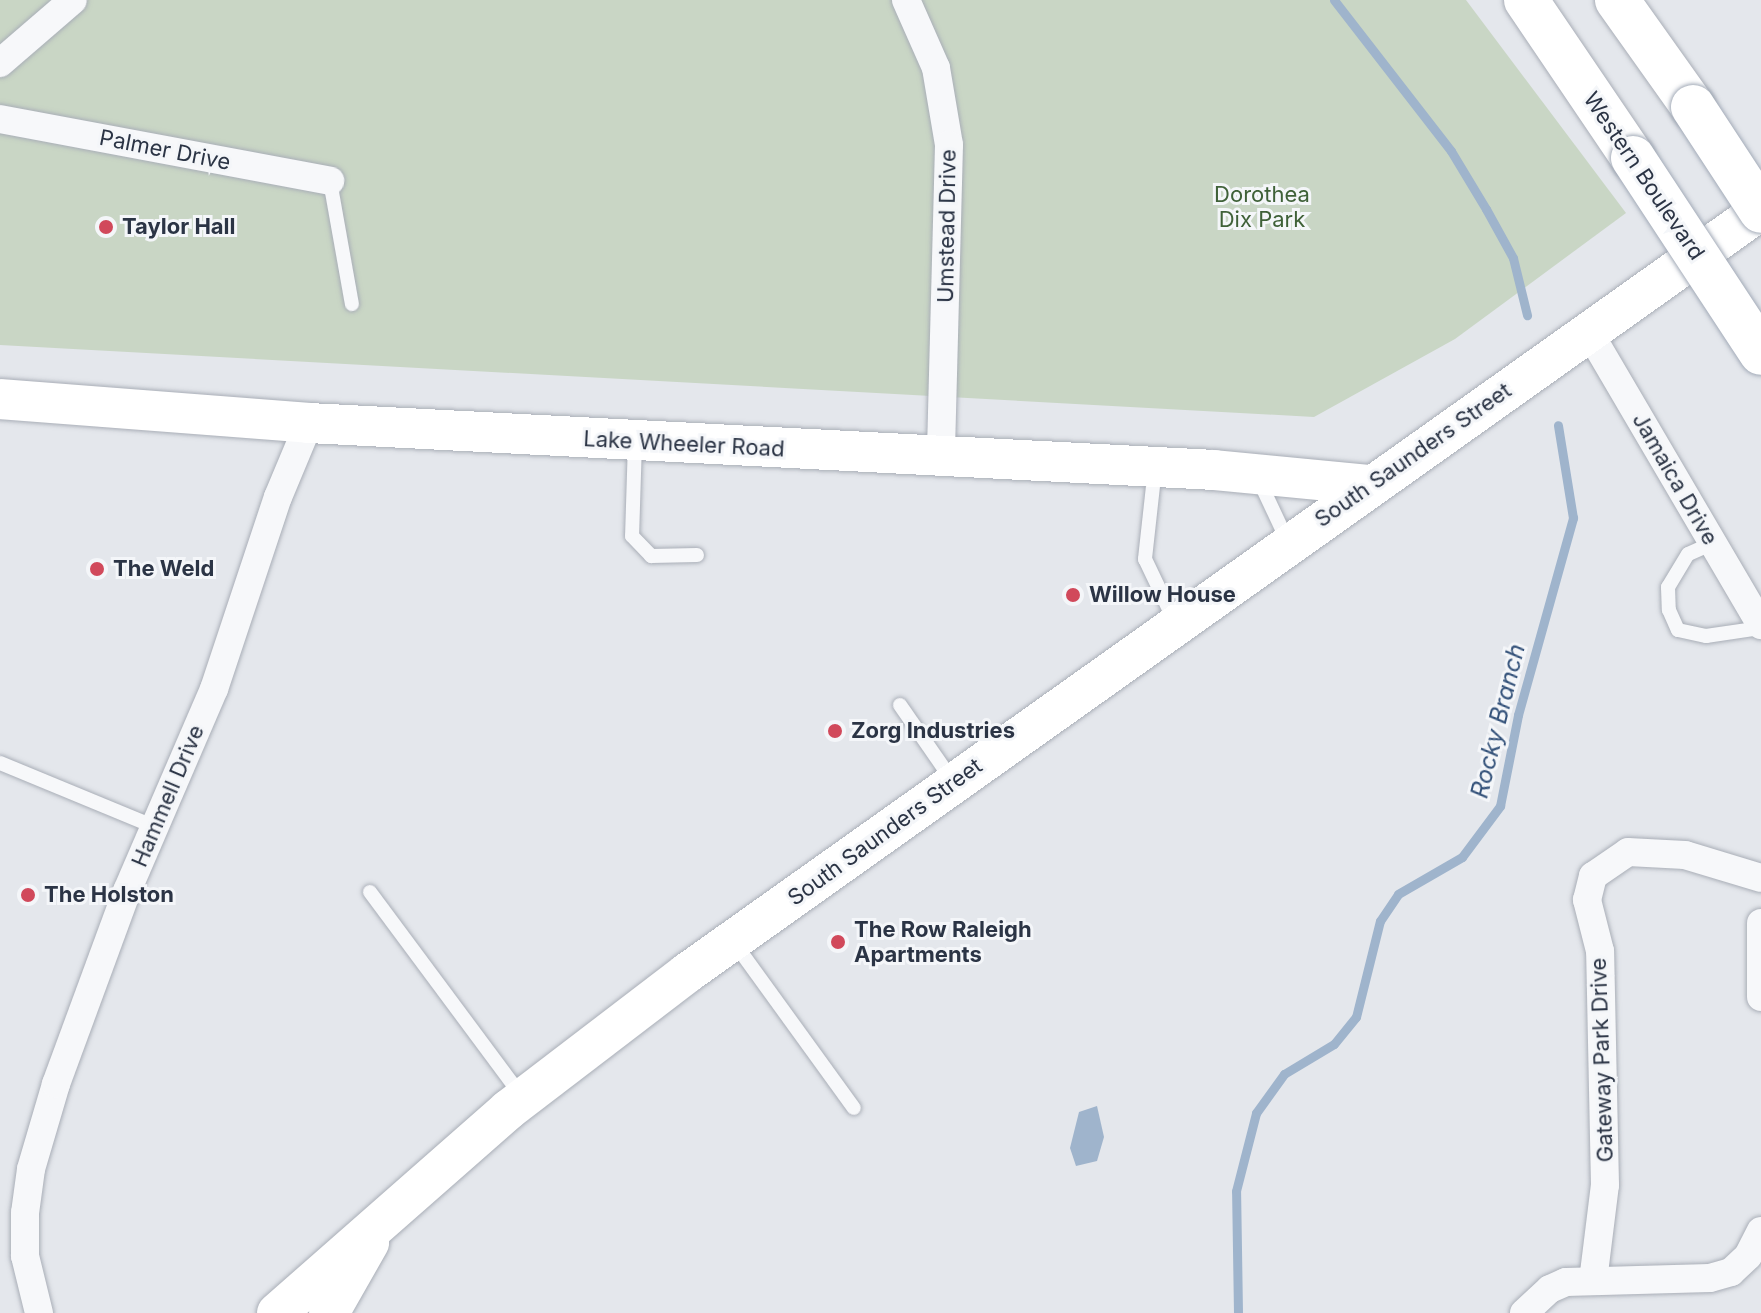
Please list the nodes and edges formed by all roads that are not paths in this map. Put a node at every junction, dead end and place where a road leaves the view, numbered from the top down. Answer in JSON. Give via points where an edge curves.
{"nodes":[{"id":1,"x":73,"y":0,"type":"edge"},
{"id":2,"x":906,"y":0,"type":"edge"},
{"id":3,"x":1526,"y":0,"type":"edge"},
{"id":4,"x":1617,"y":0,"type":"edge"},
{"id":5,"x":0,"y":63,"type":"edge"},
{"id":6,"x":0,"y":119,"type":"edge"},
{"id":7,"x":330,"y":181,"type":"joint"},
{"id":8,"x":1761,"y":211,"type":"edge"},
{"id":9,"x":352,"y":304,"type":"dead end"},
{"id":10,"x":1589,"y":332,"type":"junction"},
{"id":11,"x":1761,"y":353,"type":"edge"},
{"id":12,"x":0,"y":399,"type":"edge"},
{"id":13,"x":309,"y":423,"type":"junction"},
{"id":14,"x":635,"y":441,"type":"junction"},
{"id":15,"x":941,"y":460,"type":"junction"},
{"id":16,"x":1155,"y":468,"type":"junction"},
{"id":17,"x":1256,"y":474,"type":"junction"},
{"id":18,"x":1369,"y":485,"type":"junction"},
{"id":19,"x":1288,"y":542,"type":"junction"},
{"id":20,"x":1713,"y":543,"type":"junction"},
{"id":21,"x":697,"y":555,"type":"dead end"},
{"id":22,"x":1175,"y":622,"type":"junction"},
{"id":23,"x":1761,"y":626,"type":"edge"},
{"id":24,"x":900,"y":705,"type":"dead end"},
{"id":25,"x":0,"y":763,"type":"edge"},
{"id":26,"x":955,"y":783,"type":"junction"},
{"id":27,"x":155,"y":827,"type":"junction"},
{"id":28,"x":1761,"y":878,"type":"edge"},
{"id":29,"x":370,"y":892,"type":"dead end"},
{"id":30,"x":1761,"y":923,"type":"edge"},
{"id":31,"x":733,"y":940,"type":"junction"},
{"id":32,"x":1761,"y":997,"type":"edge"},
{"id":33,"x":523,"y":1098,"type":"junction"},
{"id":34,"x":854,"y":1108,"type":"dead end"},
{"id":35,"x":379,"y":1225,"type":"junction"},
{"id":36,"x":1761,"y":1231,"type":"edge"},
{"id":37,"x":1593,"y":1281,"type":"junction"},
{"id":38,"x":39,"y":1313,"type":"edge"},
{"id":39,"x":277,"y":1313,"type":"edge"},
{"id":40,"x":329,"y":1313,"type":"edge"},
{"id":41,"x":1524,"y":1313,"type":"edge"}],
"edges":[{"from":1,"to":5,"type":"street"},
{"from":2,"to":15,"type":"street","name":"Umstead Drive","via":[[936,68],[949,145]]},
{"from":3,"to":11,"type":"main road","name":"Western Boulevard","bridge":true},
{"from":4,"to":8,"type":"main road","bridge":true},
{"from":6,"to":7,"type":"street","name":"Palmer Drive"},
{"from":7,"to":9,"type":"lane"},
{"from":8,"to":10,"type":"main road","name":"South Saunders Street"},
{"from":10,"to":18,"type":"main road","name":"South Saunders Street"},
{"from":10,"to":20,"type":"street","name":"Jamaica Drive"},
{"from":12,"to":13,"type":"main road","name":"Lake Wheeler Road"},
{"from":13,"to":14,"type":"main road","name":"Lake Wheeler Road"},
{"from":13,"to":27,"type":"street","name":"Hammell Drive","via":[[278,497],[214,689]]},
{"from":14,"to":15,"type":"main road","name":"Lake Wheeler Road"},
{"from":14,"to":21,"type":"lane","via":[[632,536],[651,556]]},
{"from":15,"to":16,"type":"main road","name":"Lake Wheeler Road"},
{"from":16,"to":17,"type":"main road","name":"Lake Wheeler Road"},
{"from":16,"to":22,"type":"lane","via":[[1145,559]]},
{"from":17,"to":18,"type":"main road","name":"Lake Wheeler Road"},
{"from":17,"to":19,"type":"lane"},
{"from":18,"to":19,"type":"main road","name":"South Saunders Street"},
{"from":19,"to":22,"type":"main road","name":"South Saunders Street"},
{"from":20,"to":23,"type":"street","name":"Jamaica Drive"},
{"from":20,"to":23,"type":"lane","via":[[1677,565],[1668,587],[1669,610],[1678,630],[1706,636]]},
{"from":22,"to":26,"type":"main road","name":"South Saunders Street"},
{"from":24,"to":26,"type":"lane"},
{"from":25,"to":27,"type":"lane"},
{"from":26,"to":31,"type":"main road","name":"South Saunders Street"},
{"from":27,"to":38,"type":"street","name":"Hammell Drive","via":[[56,1084],[31,1169],[25,1256]]},
{"from":28,"to":37,"type":"street","name":"Gateway Park Drive","via":[[1685,855],[1628,852],[1593,876],[1587,900],[1600,951],[1605,1185]]},
{"from":29,"to":33,"type":"lane"},
{"from":30,"to":32,"type":"street"},
{"from":31,"to":33,"type":"main road","name":"South Saunders Street"},
{"from":31,"to":34,"type":"lane"},
{"from":33,"to":35,"type":"main road","name":"South Saunders Street"},
{"from":35,"to":39,"type":"main road","name":"South Saunders Street"},
{"from":35,"to":40,"type":"main road","name":"South Saunders Street"},
{"from":36,"to":37,"type":"street","via":[[1748,1256],[1721,1275]]},
{"from":37,"to":41,"type":"street","via":[[1550,1289]]}]}
